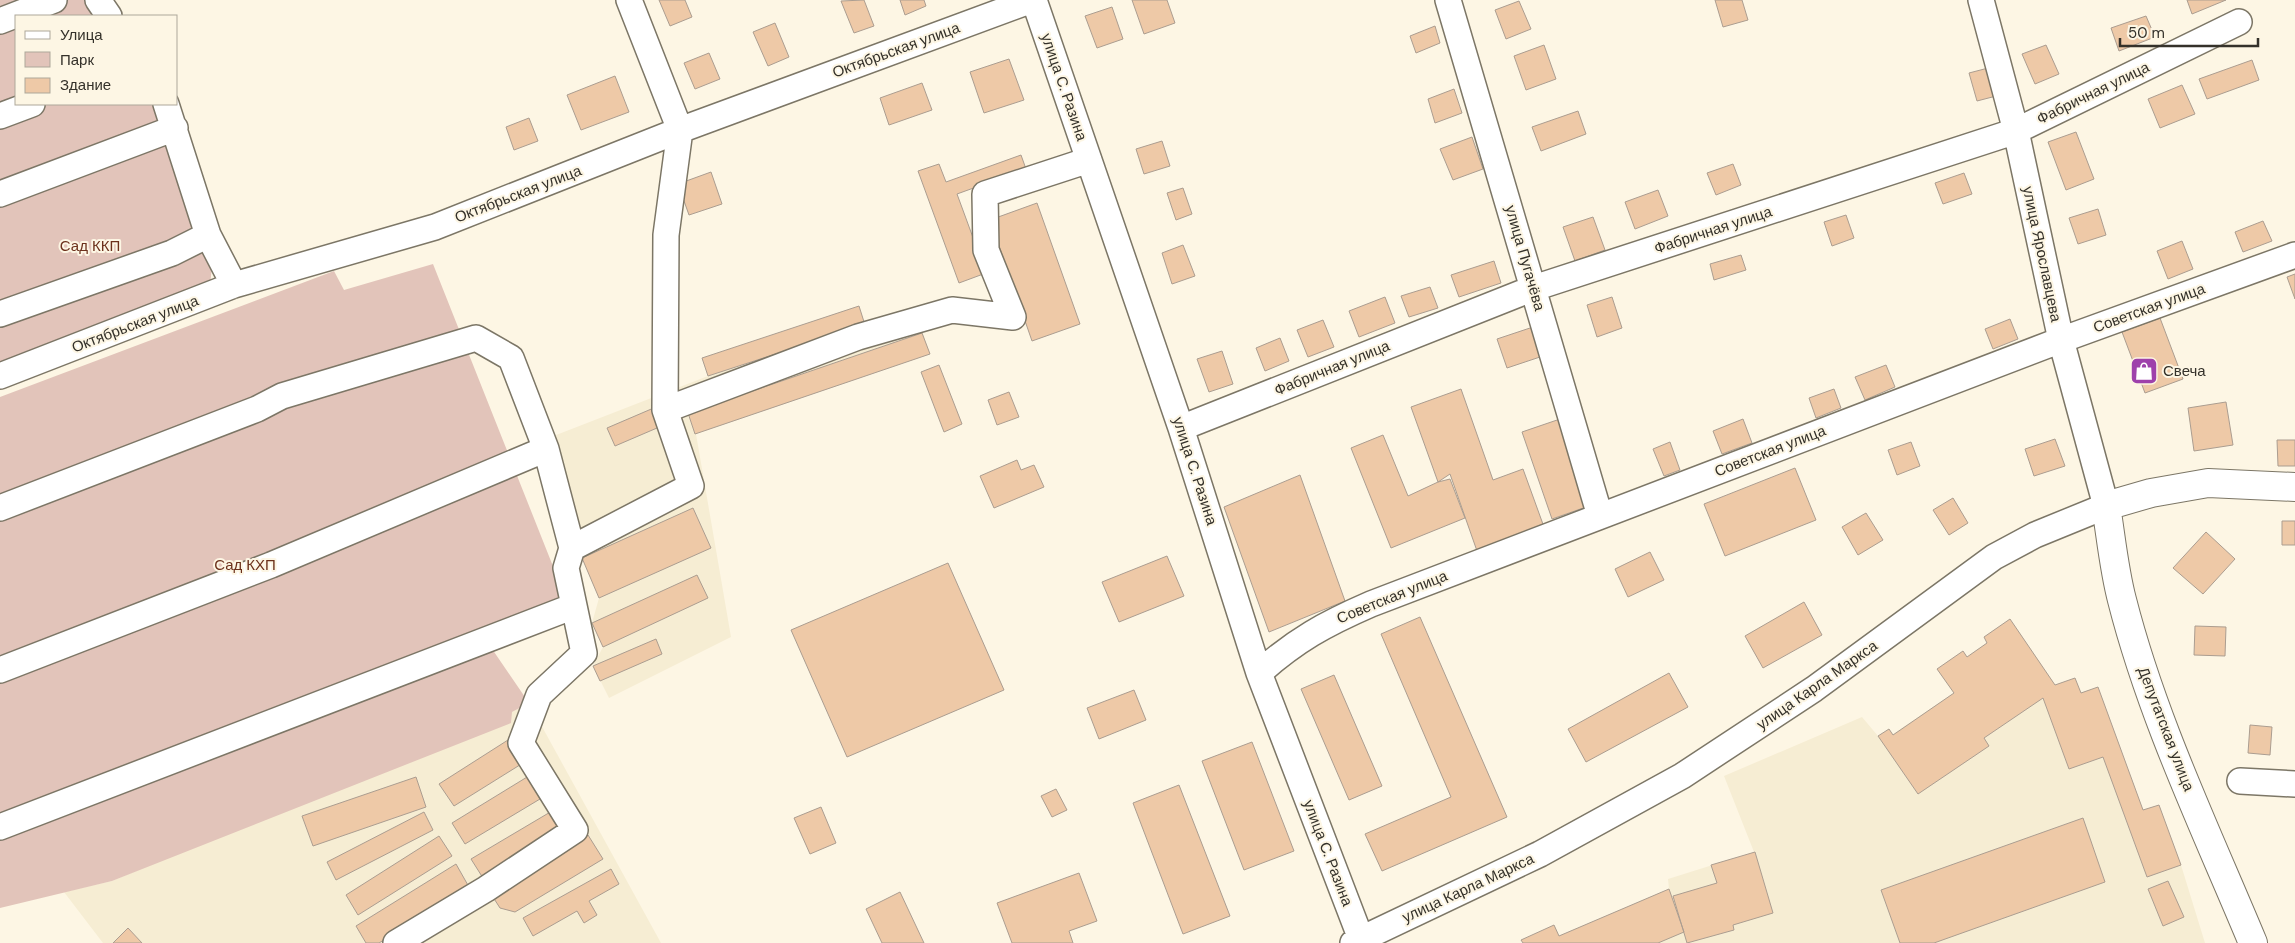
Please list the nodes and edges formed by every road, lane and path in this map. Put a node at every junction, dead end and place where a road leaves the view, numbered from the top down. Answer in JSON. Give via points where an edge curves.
{"nodes":[{"id":1,"x":54,"y":0,"type":"edge"},
{"id":2,"x":98,"y":0,"type":"edge"},
{"id":3,"x":629,"y":0,"type":"edge"},
{"id":4,"x":1033,"y":0,"type":"edge"},
{"id":5,"x":1448,"y":0,"type":"edge"},
{"id":6,"x":1981,"y":0,"type":"edge"},
{"id":7,"x":15,"y":15,"type":"edge"},
{"id":8,"x":15,"y":15,"type":"edge"},
{"id":9,"x":108,"y":15,"type":"edge"},
{"id":10,"x":0,"y":21,"type":"edge"},
{"id":11,"x":2239,"y":22,"type":"dead end"},
{"id":12,"x":29,"y":105,"type":"edge"},
{"id":13,"x":166,"y":105,"type":"edge"},
{"id":14,"x":0,"y":116,"type":"edge"},
{"id":15,"x":175,"y":128,"type":"junction"},
{"id":16,"x":680,"y":130,"type":"junction"},
{"id":17,"x":2016,"y":131,"type":"junction"},
{"id":18,"x":1089,"y":160,"type":"junction"},
{"id":19,"x":0,"y":194,"type":"edge"},
{"id":20,"x":208,"y":235,"type":"junction"},
{"id":21,"x":2295,"y":255,"type":"edge"},
{"id":22,"x":234,"y":285,"type":"junction"},
{"id":23,"x":1534,"y":288,"type":"junction"},
{"id":24,"x":0,"y":314,"type":"edge"},
{"id":25,"x":2061,"y":340,"type":"junction"},
{"id":26,"x":0,"y":376,"type":"edge"},
{"id":27,"x":665,"y":410,"type":"junction"},
{"id":28,"x":1181,"y":428,"type":"junction"},
{"id":29,"x":546,"y":449,"type":"junction"},
{"id":30,"x":2295,"y":487,"type":"edge"},
{"id":31,"x":2106,"y":506,"type":"junction"},
{"id":32,"x":0,"y":508,"type":"edge"},
{"id":33,"x":1600,"y":516,"type":"junction"},
{"id":34,"x":572,"y":548,"type":"junction"},
{"id":35,"x":574,"y":606,"type":"junction"},
{"id":36,"x":0,"y":670,"type":"edge"},
{"id":37,"x":1259,"y":673,"type":"junction"},
{"id":38,"x":2240,"y":781,"type":"dead end"},
{"id":39,"x":2295,"y":784,"type":"edge"},
{"id":40,"x":0,"y":827,"type":"edge"},
{"id":41,"x":1357,"y":941,"type":"edge"},
{"id":42,"x":396,"y":943,"type":"edge"},
{"id":43,"x":2253,"y":943,"type":"edge"}],
"edges":[{"from":1,"to":8,"type":"street"},
{"from":2,"to":9,"type":"street"},
{"from":3,"to":16,"type":"street"},
{"from":4,"to":16,"type":"street","name":"Октябрьская улица"},
{"from":4,"to":18,"type":"street","name":"улица С. Разина"},
{"from":5,"to":23,"type":"street","name":"улица Пугачёва"},
{"from":6,"to":17,"type":"street","name":"улица Ярославцева"},
{"from":7,"to":10,"type":"street"},
{"from":11,"to":17,"type":"street","name":"Фабричная улица"},
{"from":12,"to":14,"type":"street"},
{"from":13,"to":15,"type":"street"},
{"from":15,"to":19,"type":"street"},
{"from":15,"to":20,"type":"street"},
{"from":16,"to":22,"type":"street","name":"Октябрьская улица","via":[[435,227]]},
{"from":16,"to":27,"type":"street","via":[[666,235]]},
{"from":17,"to":23,"type":"street","name":"Фабричная улица"},
{"from":17,"to":25,"type":"street","name":"улица Ярославцева"},
{"from":18,"to":27,"type":"street","via":[[986,194],[986,250],[1013,317],[952,310],[858,337]]},
{"from":18,"to":28,"type":"street","name":"улица С. Разина"},
{"from":20,"to":22,"type":"street"},
{"from":20,"to":24,"type":"street","via":[[172,253]]},
{"from":21,"to":25,"type":"street","name":"Советская улица"},
{"from":22,"to":26,"type":"street","name":"Октябрьская улица"},
{"from":23,"to":28,"type":"street","name":"Фабричная улица"},
{"from":23,"to":33,"type":"street","name":"улица Пугачёва"},
{"from":25,"to":31,"type":"street","name":"улица Ярославцева"},
{"from":25,"to":33,"type":"street","name":"Советская улица"},
{"from":27,"to":34,"type":"street","via":[[691,486]]},
{"from":28,"to":37,"type":"street","name":"улица С. Разина"},
{"from":29,"to":32,"type":"street","via":[[511,358],[476,338],[282,396],[257,409]]},
{"from":29,"to":34,"type":"street"},
{"from":29,"to":36,"type":"street","via":[[271,565]]},
{"from":30,"to":31,"type":"main road","name":"улица Карла Маркса","via":[[2208,484]]},
{"from":31,"to":41,"type":"street","name":"улица Карла Маркса","via":[[2035,535],[1994,557],[1814,688],[1682,776],[1540,854]]},
{"from":31,"to":43,"type":"main road","name":"Депутатская улица","via":[[2122,598],[2140,660],[2163,728]]},
{"from":33,"to":37,"type":"street","name":"Советская улица","via":[[1325,624]]},
{"from":34,"to":35,"type":"street","via":[[566,568]]},
{"from":35,"to":40,"type":"street"},
{"from":35,"to":42,"type":"street","via":[[584,653],[539,695],[521,743],[575,830]]},
{"from":37,"to":41,"type":"street","name":"улица С. Разина"},
{"from":38,"to":39,"type":"street"}]}
